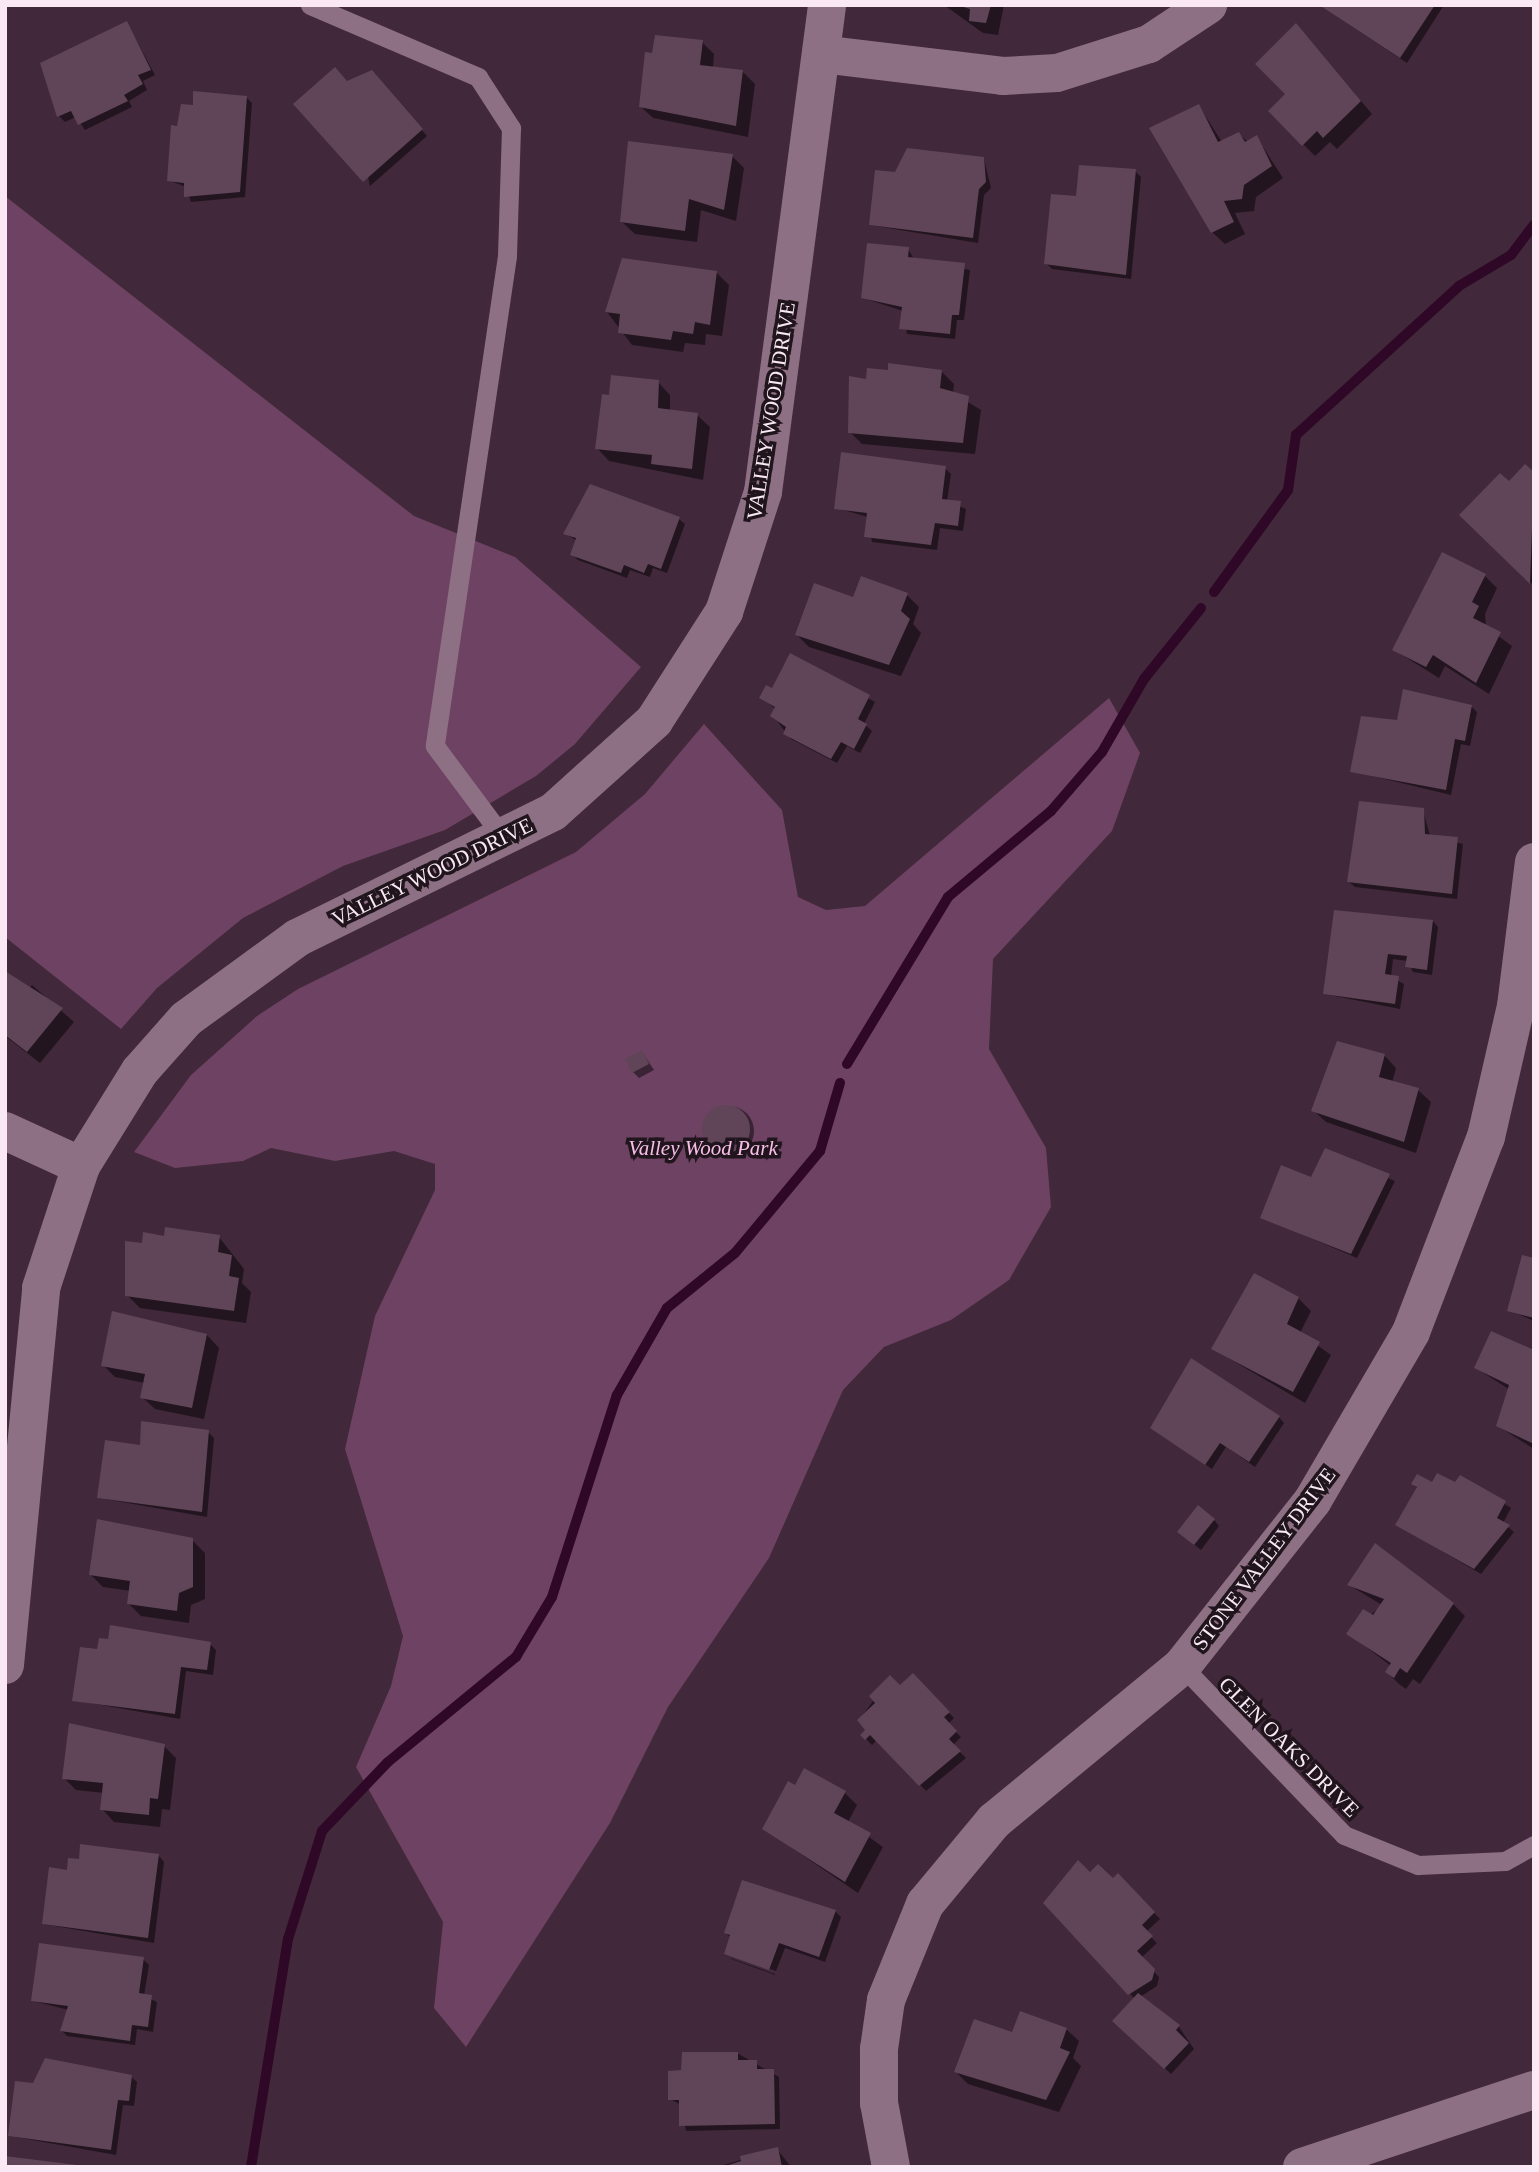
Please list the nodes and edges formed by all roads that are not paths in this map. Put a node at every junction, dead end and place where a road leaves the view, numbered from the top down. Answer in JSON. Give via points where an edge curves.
{"nodes":[{"id":1,"x":310,"y":5,"type":"edge"},
{"id":2,"x":827,"y":5,"type":"edge"},
{"id":3,"x":1208,"y":5,"type":"edge"},
{"id":4,"x":821,"y":54,"type":"junction"},
{"id":5,"x":505,"y":839,"type":"junction"},
{"id":6,"x":1534,"y":862,"type":"edge"},
{"id":7,"x":1525,"y":1007,"type":"edge"},
{"id":8,"x":5,"y":1131,"type":"edge"},
{"id":9,"x":81,"y":1166,"type":"junction"},
{"id":10,"x":5,"y":1665,"type":"edge"},
{"id":11,"x":1182,"y":1666,"type":"junction"},
{"id":12,"x":1534,"y":1844,"type":"edge"},
{"id":13,"x":1534,"y":2090,"type":"edge"},
{"id":14,"x":891,"y":2167,"type":"edge"},
{"id":15,"x":1302,"y":2167,"type":"edge"}],
"edges":[{"from":1,"to":5,"type":"lane","via":[[478,77],[511,128],[506,256],[435,747]]},
{"from":2,"to":4,"type":"street","name":"VALLEY WOOD DRIVE"},
{"from":3,"to":4,"type":"street","via":[[1149,44],[1057,73],[1003,76]]},
{"from":4,"to":5,"type":"street","name":"VALLEY WOOD DRIVE","via":[[763,492],[724,612],[653,721],[602,773]]},
{"from":5,"to":9,"type":"street","name":"VALLEY WOOD DRIVE","via":[[297,938],[237,976],[140,1071]]},
{"from":6,"to":7,"type":"street","name":"STONE VALLEY DRIVE"},
{"from":7,"to":11,"type":"street","name":"STONE VALLEY DRIVE","via":[[1486,1137],[1411,1332],[1313,1500]]},
{"from":8,"to":9,"type":"street"},
{"from":9,"to":10,"type":"street","name":"VALLEY WOOD DRIVE","via":[[41,1288]]},
{"from":11,"to":12,"type":"lane","name":"GLEN OAKS DRIVE","via":[[1344,1835],[1418,1865],[1505,1861]]},
{"from":11,"to":14,"type":"street","name":"STONE VALLEY DRIVE","via":[[994,1821],[925,1904],[886,2000],[879,2049],[879,2103]]},
{"from":13,"to":15,"type":"street"}]}
